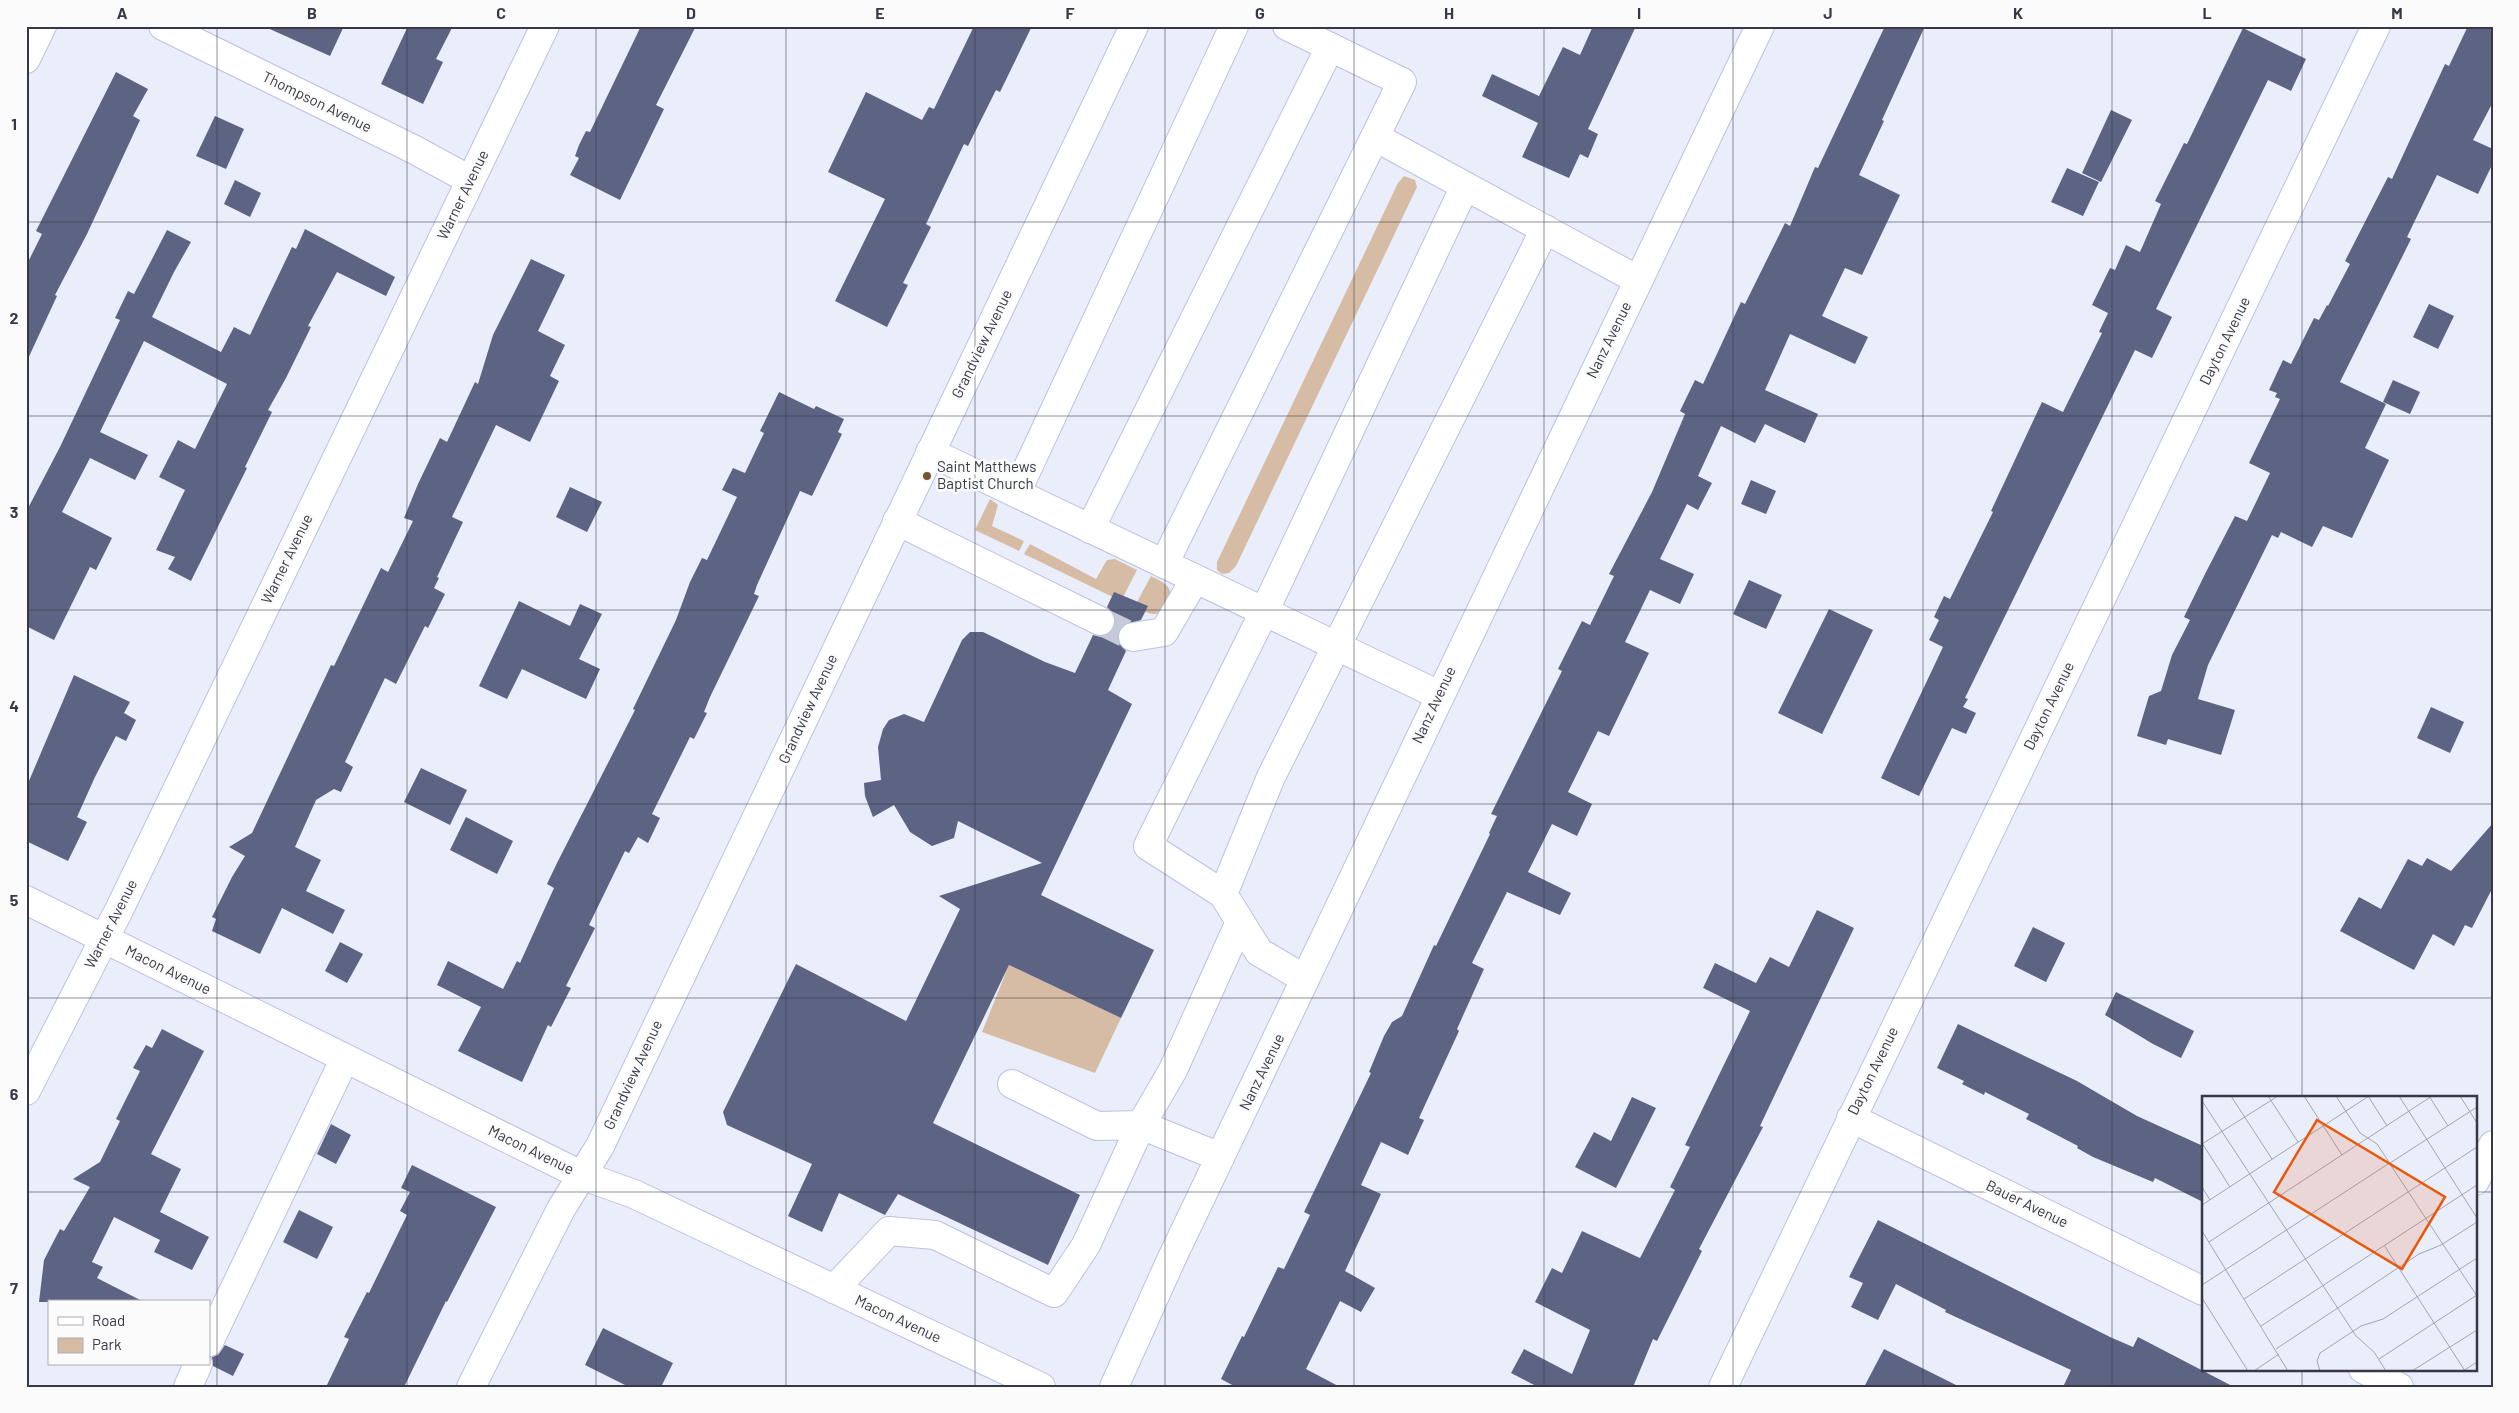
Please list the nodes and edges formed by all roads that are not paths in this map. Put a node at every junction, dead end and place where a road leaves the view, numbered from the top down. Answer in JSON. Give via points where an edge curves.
{"nodes":[{"id":1,"x":42,"y":26,"type":"edge"},
{"id":2,"x":163,"y":26,"type":"edge"},
{"id":3,"x":545,"y":26,"type":"edge"},
{"id":4,"x":1134,"y":26,"type":"edge"},
{"id":5,"x":1234,"y":26,"type":"edge"},
{"id":6,"x":1287,"y":26,"type":"edge"},
{"id":7,"x":1760,"y":26,"type":"edge"},
{"id":8,"x":2376,"y":26,"type":"edge"},
{"id":9,"x":1330,"y":47,"type":"junction"},
{"id":10,"x":26,"y":59,"type":"edge"},
{"id":11,"x":1375,"y":137,"type":"junction"},
{"id":12,"x":470,"y":180,"type":"junction"},
{"id":13,"x":1466,"y":186,"type":"junction"},
{"id":14,"x":1545,"y":229,"type":"junction"},
{"id":15,"x":1638,"y":280,"type":"junction"},
{"id":16,"x":930,"y":452,"type":"junction"},
{"id":17,"x":1016,"y":493,"type":"junction"},
{"id":18,"x":897,"y":521,"type":"junction"},
{"id":19,"x":1090,"y":528,"type":"junction"},
{"id":20,"x":1164,"y":564,"type":"junction"},
{"id":21,"x":1195,"y":579,"type":"junction"},
{"id":22,"x":1264,"y":612,"type":"junction"},
{"id":23,"x":1100,"y":621,"type":"tunnel mouth"},
{"id":24,"x":1133,"y":637,"type":"tunnel mouth"},
{"id":25,"x":1336,"y":646,"type":"junction"},
{"id":26,"x":1439,"y":695,"type":"junction"},
{"id":27,"x":1223,"y":894,"type":"junction"},
{"id":28,"x":26,"y":900,"type":"edge"},
{"id":29,"x":1240,"y":922,"type":"junction"},
{"id":30,"x":104,"y":938,"type":"junction"},
{"id":31,"x":1305,"y":980,"type":"junction"},
{"id":32,"x":345,"y":1058,"type":"junction"},
{"id":33,"x":1012,"y":1084,"type":"dead end"},
{"id":34,"x":26,"y":1091,"type":"edge"},
{"id":35,"x":1851,"y":1118,"type":"junction"},
{"id":36,"x":1141,"y":1125,"type":"junction"},
{"id":37,"x":2493,"y":1145,"type":"edge"},
{"id":38,"x":1220,"y":1157,"type":"junction"},
{"id":39,"x":581,"y":1175,"type":"junction"},
{"id":40,"x":2476,"y":1179,"type":"edge"},
{"id":41,"x":834,"y":1289,"type":"junction"},
{"id":42,"x":2202,"y":1291,"type":"edge"},
{"id":43,"x":210,"y":1340,"type":"edge"},
{"id":44,"x":197,"y":1366,"type":"edge"},
{"id":45,"x":188,"y":1387,"type":"edge"},
{"id":46,"x":471,"y":1387,"type":"edge"},
{"id":47,"x":1041,"y":1387,"type":"edge"},
{"id":48,"x":1114,"y":1387,"type":"edge"},
{"id":49,"x":1723,"y":1387,"type":"edge"}],
"edges":[{"from":1,"to":10,"type":"street"},
{"from":2,"to":12,"type":"street","name":"Thompson Avenue"},
{"from":3,"to":12,"type":"street","name":"Warner Avenue"},
{"from":4,"to":16,"type":"street","name":"Grandview Avenue"},
{"from":5,"to":17,"type":"street"},
{"from":6,"to":9,"type":"street"},
{"from":7,"to":15,"type":"street","name":"Nanz Avenue"},
{"from":8,"to":35,"type":"street","name":"Dayton Avenue"},
{"from":9,"to":11,"type":"street","via":[[1402,82]]},
{"from":9,"to":19,"type":"street"},
{"from":11,"to":13,"type":"street"},
{"from":11,"to":20,"type":"street"},
{"from":12,"to":30,"type":"street","name":"Warner Avenue"},
{"from":13,"to":14,"type":"street"},
{"from":13,"to":22,"type":"street"},
{"from":14,"to":15,"type":"street"},
{"from":14,"to":25,"type":"street"},
{"from":15,"to":26,"type":"street","name":"Nanz Avenue"},
{"from":16,"to":17,"type":"street"},
{"from":16,"to":18,"type":"street","name":"Grandview Avenue"},
{"from":17,"to":19,"type":"street"},
{"from":18,"to":23,"type":"street"},
{"from":18,"to":39,"type":"street","name":"Grandview Avenue","via":[[600,1146]]},
{"from":19,"to":20,"type":"street"},
{"from":20,"to":21,"type":"street"},
{"from":21,"to":22,"type":"street"},
{"from":21,"to":24,"type":"street","via":[[1164,632]]},
{"from":22,"to":25,"type":"street"},
{"from":22,"to":27,"type":"street","via":[[1148,846]]},
{"from":25,"to":26,"type":"street"},
{"from":25,"to":27,"type":"street","via":[[1271,777]]},
{"from":26,"to":31,"type":"street","name":"Nanz Avenue"},
{"from":27,"to":29,"type":"street"},
{"from":28,"to":30,"type":"street","name":"Macon Avenue"},
{"from":29,"to":31,"type":"street","via":[[1259,952]]},
{"from":29,"to":36,"type":"street","via":[[1173,1070]]},
{"from":30,"to":32,"type":"street","name":"Macon Avenue"},
{"from":30,"to":34,"type":"street","name":"Warner Avenue"},
{"from":31,"to":38,"type":"street","name":"Nanz Avenue"},
{"from":32,"to":39,"type":"street","name":"Macon Avenue"},
{"from":32,"to":43,"type":"street"},
{"from":33,"to":36,"type":"street","via":[[1097,1126]]},
{"from":35,"to":42,"type":"street","name":"Bauer Avenue"},
{"from":35,"to":49,"type":"street","name":"Dayton Avenue"},
{"from":36,"to":38,"type":"street"},
{"from":36,"to":41,"type":"street","via":[[1086,1245],[1054,1293],[935,1235],[889,1231]]},
{"from":37,"to":40,"type":"street"},
{"from":38,"to":48,"type":"street","name":"Nanz Avenue"},
{"from":39,"to":41,"type":"street","name":"Macon Avenue","via":[[634,1194]]},
{"from":39,"to":46,"type":"street","name":"Grandview Avenue"},
{"from":41,"to":47,"type":"street","name":"Macon Avenue"},
{"from":44,"to":45,"type":"street"}]}
